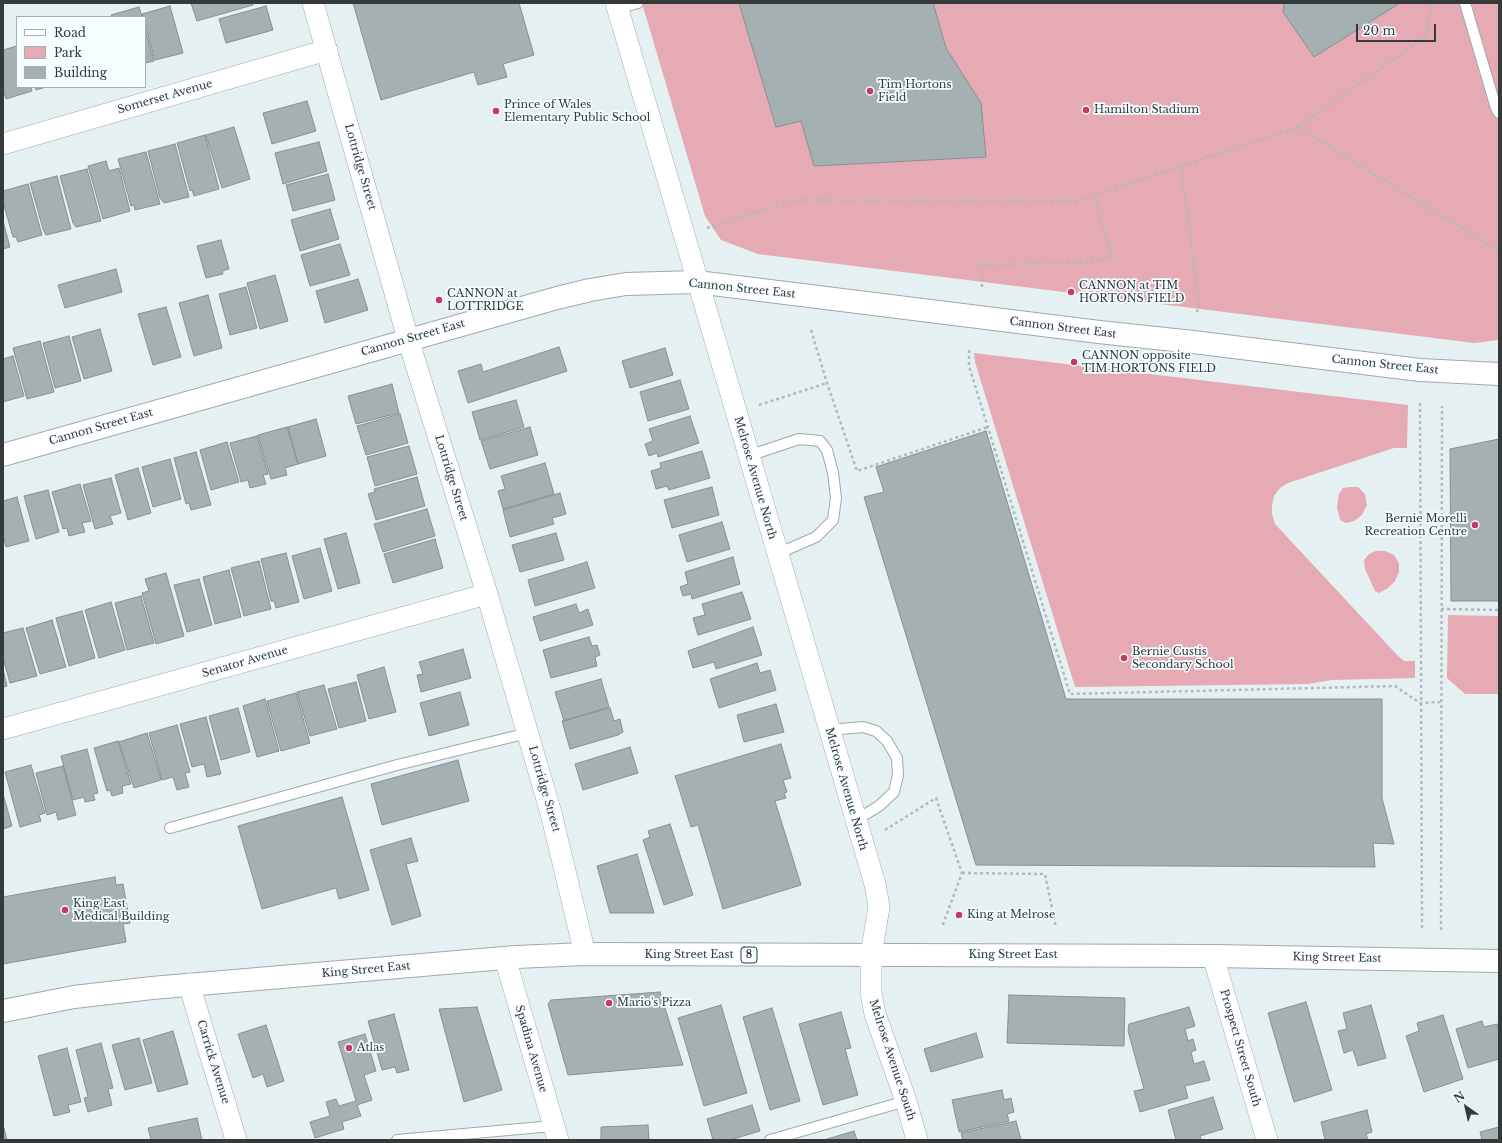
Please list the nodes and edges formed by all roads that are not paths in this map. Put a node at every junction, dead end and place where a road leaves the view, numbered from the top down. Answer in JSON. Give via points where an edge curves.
{"nodes":[{"id":1,"x":313,"y":3,"type":"edge"},
{"id":2,"x":638,"y":3,"type":"edge"},
{"id":3,"x":1465,"y":3,"type":"edge"},
{"id":4,"x":617,"y":6,"type":"edge"},
{"id":5,"x":327,"y":50,"type":"junction"},
{"id":6,"x":1499,"y":113,"type":"edge"},
{"id":7,"x":3,"y":144,"type":"edge"},
{"id":8,"x":697,"y":282,"type":"junction"},
{"id":9,"x":408,"y":339,"type":"junction"},
{"id":10,"x":1499,"y":374,"type":"edge"},
{"id":11,"x":3,"y":455,"type":"edge"},
{"id":12,"x":748,"y":456,"type":"junction"},
{"id":13,"x":777,"y":554,"type":"junction"},
{"id":14,"x":488,"y":594,"type":"junction"},
{"id":15,"x":3,"y":729,"type":"edge"},
{"id":16,"x":829,"y":730,"type":"junction"},
{"id":17,"x":528,"y":733,"type":"junction"},
{"id":18,"x":856,"y":820,"type":"junction"},
{"id":19,"x":170,"y":828,"type":"dead end"},
{"id":20,"x":585,"y":954,"type":"junction"},
{"id":21,"x":871,"y":955,"type":"junction"},
{"id":22,"x":1213,"y":956,"type":"junction"},
{"id":23,"x":504,"y":958,"type":"junction"},
{"id":24,"x":1499,"y":961,"type":"edge"},
{"id":25,"x":189,"y":984,"type":"junction"},
{"id":26,"x":3,"y":1011,"type":"edge"},
{"id":27,"x":906,"y":1101,"type":"junction"},
{"id":28,"x":555,"y":1133,"type":"edge"},
{"id":29,"x":236,"y":1140,"type":"edge"},
{"id":30,"x":397,"y":1140,"type":"edge"},
{"id":31,"x":770,"y":1140,"type":"edge"},
{"id":32,"x":917,"y":1140,"type":"edge"},
{"id":33,"x":1267,"y":1140,"type":"edge"}],
"edges":[{"from":1,"to":5,"type":"street","name":"Lottridge Street"},
{"from":2,"to":4,"type":"lane"},
{"from":3,"to":6,"type":"lane"},
{"from":4,"to":8,"type":"street","name":"Melrose Avenue North"},
{"from":5,"to":7,"type":"street","name":"Somerset Avenue"},
{"from":5,"to":9,"type":"street","name":"Lottridge Street"},
{"from":8,"to":9,"type":"main road","name":"Cannon Street East","via":[[626,284],[590,290]]},
{"from":8,"to":10,"type":"main road","name":"Cannon Street East","via":[[1091,332],[1420,370]]},
{"from":8,"to":12,"type":"street","name":"Melrose Avenue North"},
{"from":9,"to":11,"type":"main road","name":"Cannon Street East"},
{"from":9,"to":14,"type":"street","name":"Lottridge Street"},
{"from":12,"to":13,"type":"street","name":"Melrose Avenue North"},
{"from":12,"to":13,"type":"lane","via":[[799,439],[820,441],[827,450],[836,498],[833,520],[816,537]]},
{"from":13,"to":16,"type":"street","name":"Melrose Avenue North"},
{"from":14,"to":15,"type":"street","name":"Senator Avenue"},
{"from":14,"to":17,"type":"street","name":"Lottridge Street"},
{"from":16,"to":18,"type":"street","name":"Melrose Avenue North"},
{"from":16,"to":18,"type":"lane","via":[[863,727],[876,730],[887,740],[897,758],[898,775],[894,792],[879,806]]},
{"from":17,"to":19,"type":"lane","via":[[397,765]]},
{"from":17,"to":20,"type":"street","name":"Lottridge Street","via":[[551,813]]},
{"from":18,"to":21,"type":"street","name":"Melrose Avenue North","via":[[875,884],[879,907]]},
{"from":20,"to":21,"type":"main road","name":"King Street East","number":"8"},
{"from":20,"to":23,"type":"main road","name":"King Street East","number":"8"},
{"from":21,"to":22,"type":"main road","name":"King Street East","number":"8"},
{"from":21,"to":27,"type":"street","name":"Melrose Avenue South","via":[[870,993],[875,1014]]},
{"from":22,"to":24,"type":"main road","name":"King Street East","number":"8"},
{"from":22,"to":33,"type":"street","name":"Prospect Street South"},
{"from":23,"to":25,"type":"main road","name":"King Street East","number":"8"},
{"from":23,"to":28,"type":"street","name":"Spadina Avenue"},
{"from":25,"to":26,"type":"main road","name":"King Street East","number":"8","via":[[74,996]]},
{"from":25,"to":29,"type":"street","name":"Carrick Avenue"},
{"from":27,"to":31,"type":"lane"},
{"from":27,"to":32,"type":"street","name":"Melrose Avenue South"},
{"from":28,"to":30,"type":"lane"}]}
